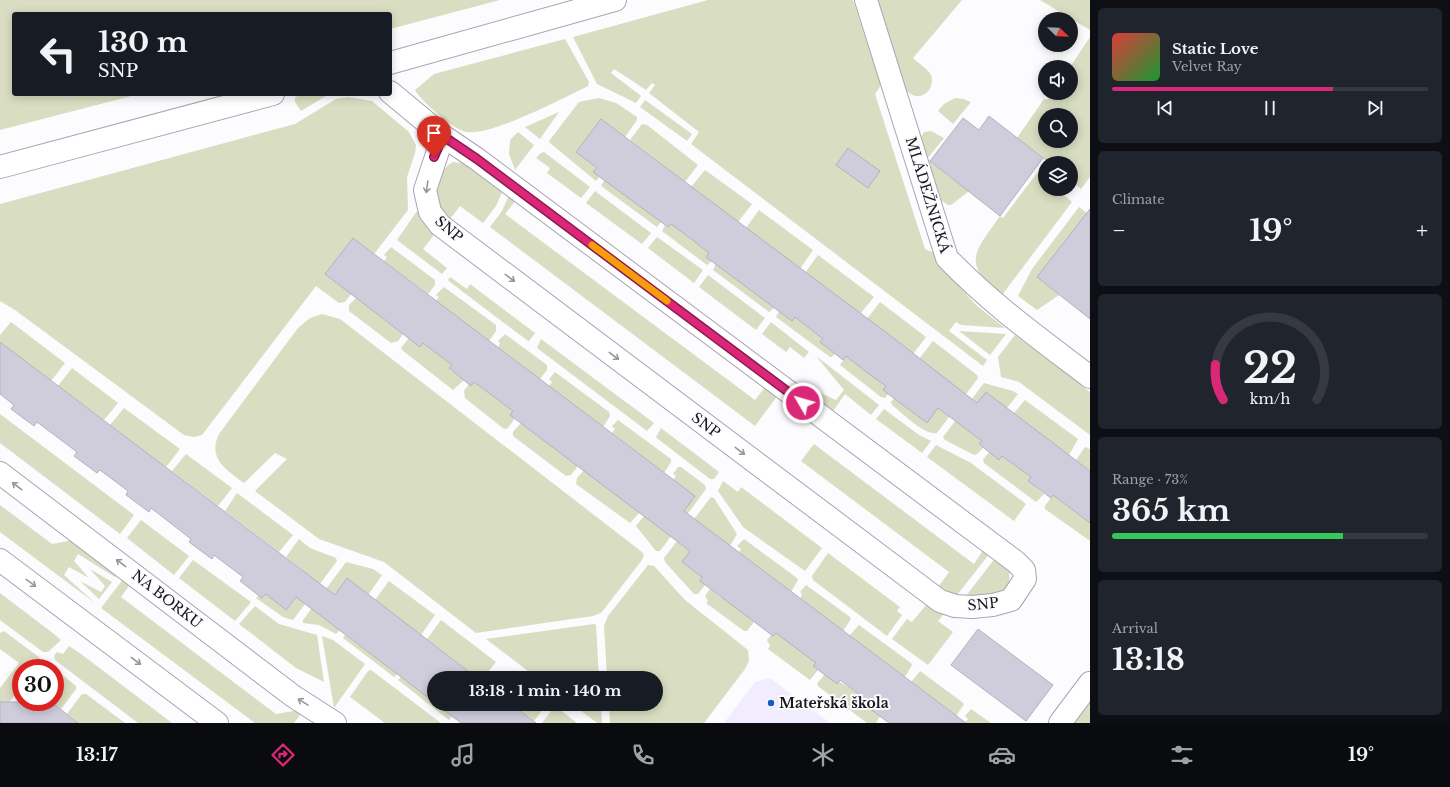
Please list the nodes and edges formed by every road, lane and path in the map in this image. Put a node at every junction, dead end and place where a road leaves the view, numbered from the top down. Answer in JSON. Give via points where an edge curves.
{"nodes":[{"id":1,"x":615,"y":0,"type":"edge"},
{"id":2,"x":866,"y":0,"type":"edge"},
{"id":3,"x":392,"y":62,"type":"edge"},
{"id":4,"x":392,"y":94,"type":"edge"},
{"id":5,"x":266,"y":96,"type":"edge"},
{"id":6,"x":443,"y":136,"type":"junction"},
{"id":7,"x":0,"y":167,"type":"edge"},
{"id":8,"x":1090,"y":377,"type":"edge"},
{"id":9,"x":0,"y":473,"type":"edge"},
{"id":10,"x":0,"y":560,"type":"edge"},
{"id":11,"x":1090,"y":683,"type":"edge"},
{"id":12,"x":217,"y":723,"type":"edge"},
{"id":13,"x":335,"y":723,"type":"edge"},
{"id":14,"x":1060,"y":723,"type":"edge"}],
"edges":[{"from":1,"to":3,"type":"street"},
{"from":2,"to":8,"type":"street","name":"MLÁDEŽNICKÁ","via":[[947,258],[972,284]]},
{"from":4,"to":6,"type":"street","name":"SNP"},
{"from":5,"to":7,"type":"street"},
{"from":6,"to":6,"type":"street","name":"SNP","one_way":true,"via":[[425,190],[430,212],[440,225],[940,601],[955,606],[972,607],[1011,600],[1025,579],[1024,570],[1016,562]]},
{"from":13,"to":9,"type":"street","name":"NA BORKU","one_way":true,"via":[[293,696]]},
{"from":10,"to":12,"type":"street","one_way":true},
{"from":11,"to":14,"type":"street"}]}
